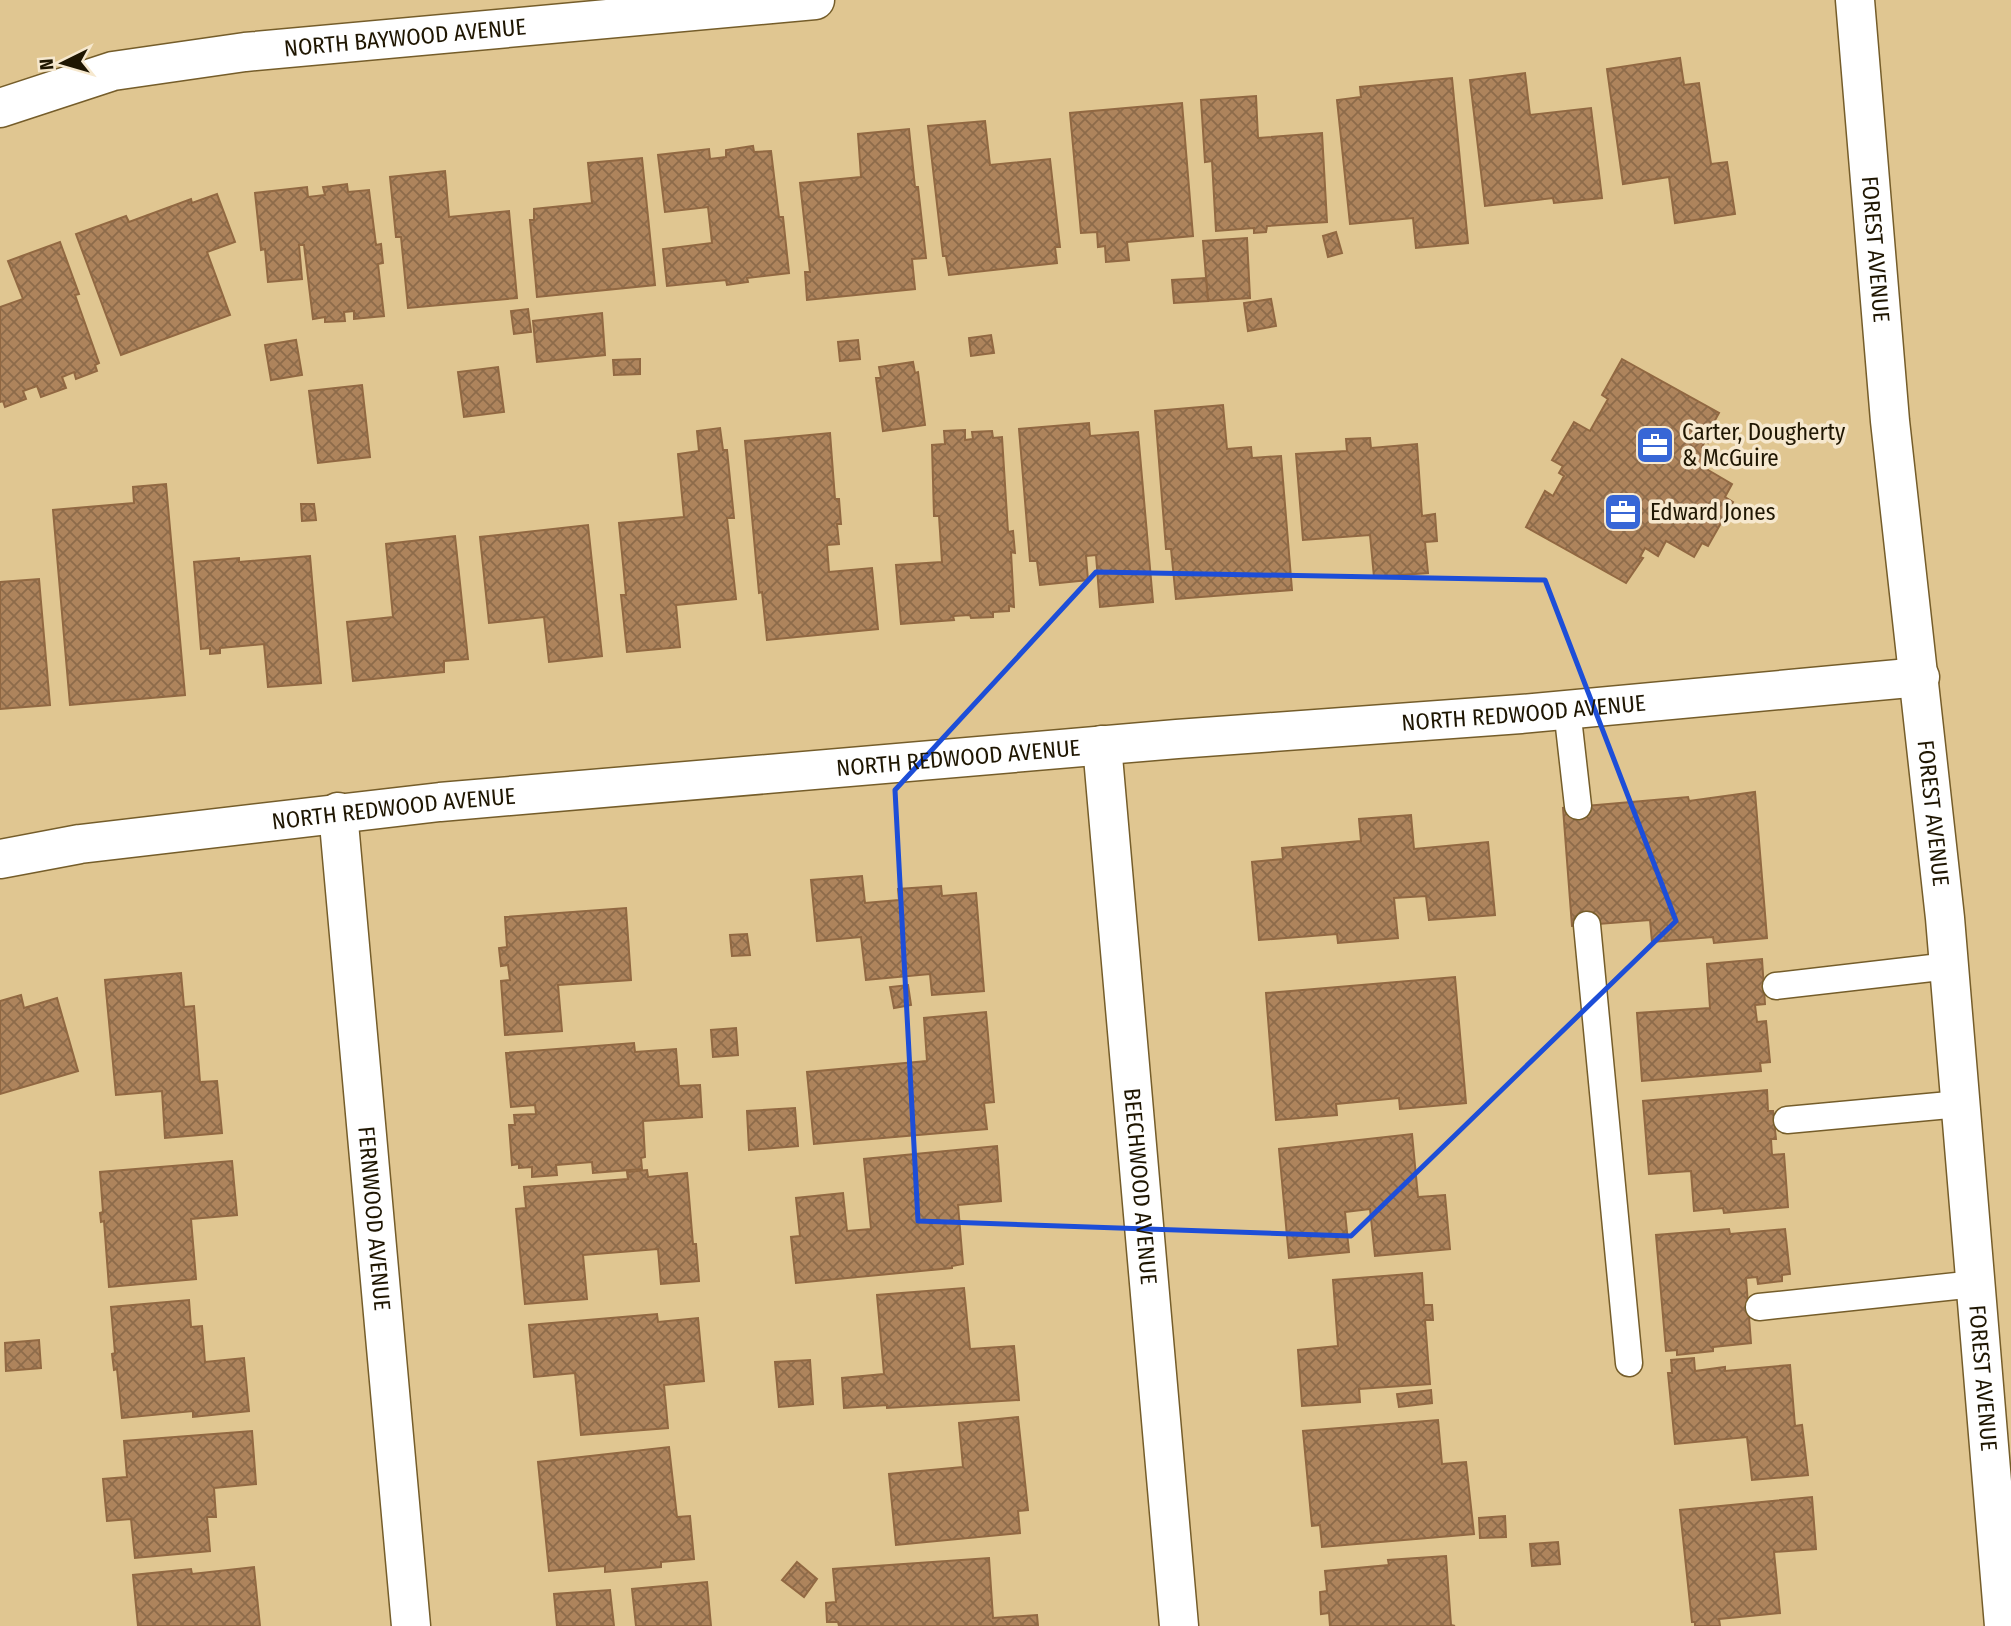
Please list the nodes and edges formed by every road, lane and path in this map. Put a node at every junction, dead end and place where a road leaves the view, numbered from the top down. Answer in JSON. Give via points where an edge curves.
{"nodes":[{"id":1,"x":815,"y":0,"type":"edge"},
{"id":2,"x":1855,"y":0,"type":"edge"},
{"id":3,"x":0,"y":108,"type":"edge"},
{"id":4,"x":1920,"y":677,"type":"junction"},
{"id":5,"x":1567,"y":709,"type":"junction"},
{"id":6,"x":1102,"y":745,"type":"junction"},
{"id":7,"x":1578,"y":806,"type":"dead end"},
{"id":8,"x":338,"y":812,"type":"junction"},
{"id":9,"x":0,"y":859,"type":"edge"},
{"id":10,"x":1587,"y":925,"type":"dead end"},
{"id":11,"x":1949,"y":966,"type":"junction"},
{"id":12,"x":1776,"y":986,"type":"dead end"},
{"id":13,"x":1960,"y":1104,"type":"junction"},
{"id":14,"x":1787,"y":1120,"type":"dead end"},
{"id":15,"x":1975,"y":1284,"type":"junction"},
{"id":16,"x":1759,"y":1307,"type":"dead end"},
{"id":17,"x":1629,"y":1363,"type":"dead end"},
{"id":18,"x":2006,"y":1614,"type":"edge"},
{"id":19,"x":411,"y":1626,"type":"edge"},
{"id":20,"x":1179,"y":1626,"type":"edge"}],
"edges":[{"from":1,"to":3,"type":"street","name":"NORTH BAYWOOD AVENUE","via":[[245,52],[113,72]]},
{"from":2,"to":4,"type":"street","name":"FOREST AVENUE","via":[[1890,421]]},
{"from":4,"to":5,"type":"street","name":"NORTH REDWOOD AVENUE"},
{"from":4,"to":11,"type":"street","name":"FOREST AVENUE"},
{"from":5,"to":6,"type":"street","name":"NORTH REDWOOD AVENUE"},
{"from":5,"to":7,"type":"lane"},
{"from":6,"to":8,"type":"street","name":"NORTH REDWOOD AVENUE"},
{"from":6,"to":20,"type":"street","name":"BEECHWOOD AVENUE"},
{"from":8,"to":9,"type":"street","name":"NORTH REDWOOD AVENUE","via":[[80,844]]},
{"from":8,"to":19,"type":"street","name":"FERNWOOD AVENUE"},
{"from":10,"to":17,"type":"lane"},
{"from":11,"to":12,"type":"lane"},
{"from":11,"to":13,"type":"street","name":"FOREST AVENUE"},
{"from":13,"to":14,"type":"lane"},
{"from":13,"to":15,"type":"street","name":"FOREST AVENUE"},
{"from":15,"to":16,"type":"lane"},
{"from":15,"to":18,"type":"street","name":"FOREST AVENUE"}]}
